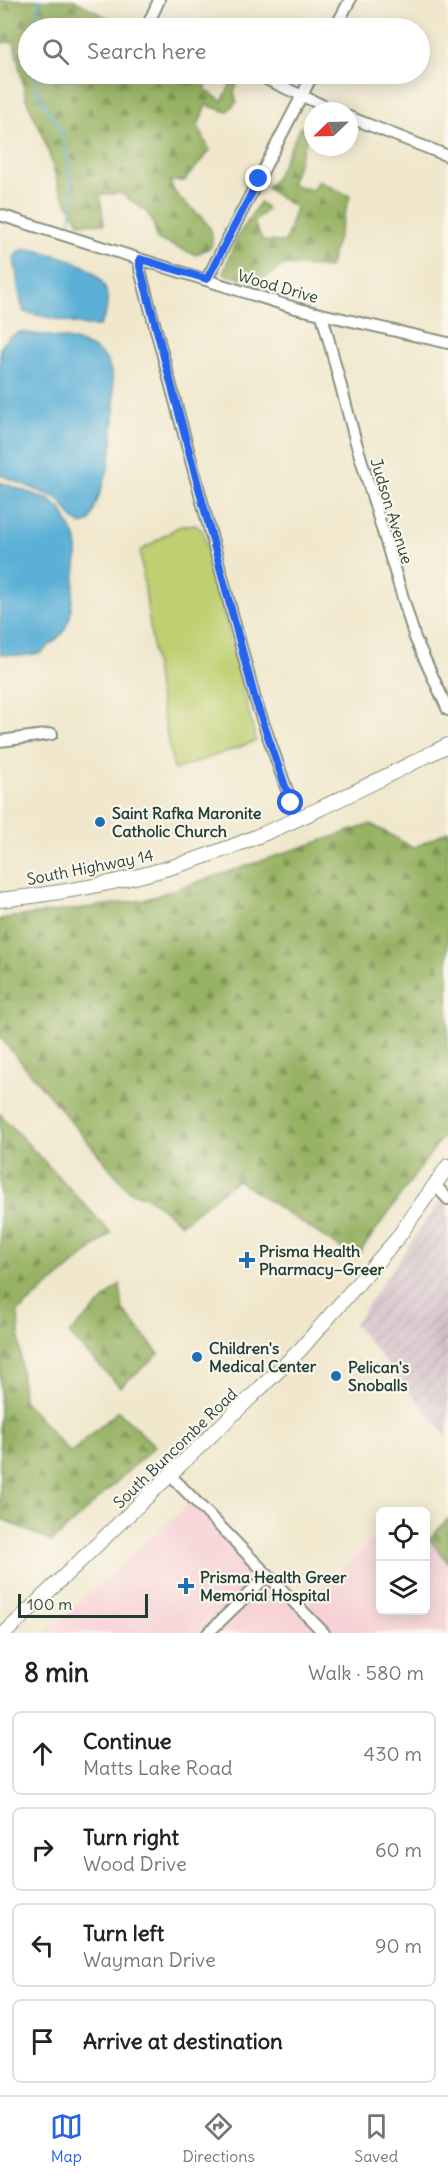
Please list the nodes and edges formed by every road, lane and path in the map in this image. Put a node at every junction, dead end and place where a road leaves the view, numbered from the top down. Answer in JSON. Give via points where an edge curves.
{"nodes":[{"id":1,"x":159,"y":0,"type":"edge"},
{"id":2,"x":350,"y":0,"type":"edge"},
{"id":3,"x":151,"y":18,"type":"edge"},
{"id":4,"x":340,"y":18,"type":"edge"},
{"id":5,"x":276,"y":84,"type":"edge"},
{"id":6,"x":308,"y":84,"type":"edge"},
{"id":7,"x":302,"y":96,"type":"junction"},
{"id":8,"x":315,"y":102,"type":"edge"},
{"id":9,"x":358,"y":121,"type":"edge"},
{"id":10,"x":448,"y":156,"type":"edge"},
{"id":11,"x":0,"y":215,"type":"edge"},
{"id":12,"x":140,"y":259,"type":"junction"},
{"id":13,"x":207,"y":279,"type":"junction"},
{"id":14,"x":322,"y":315,"type":"junction"},
{"id":15,"x":448,"y":343,"type":"edge"},
{"id":16,"x":448,"y":710,"type":"edge"},
{"id":17,"x":52,"y":734,"type":"dead end"},
{"id":18,"x":0,"y":741,"type":"edge"},
{"id":19,"x":448,"y":745,"type":"edge"},
{"id":20,"x":297,"y":819,"type":"junction"},
{"id":21,"x":0,"y":900,"type":"edge"},
{"id":22,"x":448,"y":1166,"type":"edge"},
{"id":23,"x":436,"y":1186,"type":"junction"},
{"id":24,"x":448,"y":1199,"type":"edge"},
{"id":25,"x":170,"y":1475,"type":"junction"},
{"id":26,"x":268,"y":1575,"type":"junction"},
{"id":27,"x":5,"y":1633,"type":"edge"},
{"id":28,"x":208,"y":1633,"type":"edge"},
{"id":29,"x":324,"y":1633,"type":"edge"}],
"edges":[{"from":1,"to":3,"type":"street"},
{"from":2,"to":4,"type":"street"},
{"from":5,"to":7,"type":"street"},
{"from":6,"to":7,"type":"street"},
{"from":7,"to":8,"type":"street"},
{"from":7,"to":13,"type":"street"},
{"from":9,"to":10,"type":"street"},
{"from":11,"to":12,"type":"street","name":"Wood Drive"},
{"from":12,"to":13,"type":"street","name":"Wood Drive"},
{"from":12,"to":20,"type":"street","via":[[255,699]]},
{"from":13,"to":14,"type":"street","name":"Wood Drive"},
{"from":14,"to":15,"type":"street","name":"Wood Drive"},
{"from":14,"to":16,"type":"street","name":"Judson Avenue","via":[[415,638]]},
{"from":17,"to":18,"type":"street"},
{"from":19,"to":20,"type":"main road","name":"South Highway 14"},
{"from":20,"to":21,"type":"main road","name":"South Highway 14","via":[[173,867],[78,889]]},
{"from":22,"to":23,"type":"main road","name":"South Buncombe Road"},
{"from":23,"to":24,"type":"street"},
{"from":23,"to":25,"type":"main road","name":"South Buncombe Road","via":[[343,1303],[294,1356]]},
{"from":25,"to":26,"type":"street"},
{"from":25,"to":27,"type":"main road","name":"South Buncombe Road"},
{"from":26,"to":28,"type":"street"},
{"from":26,"to":29,"type":"street"}]}
